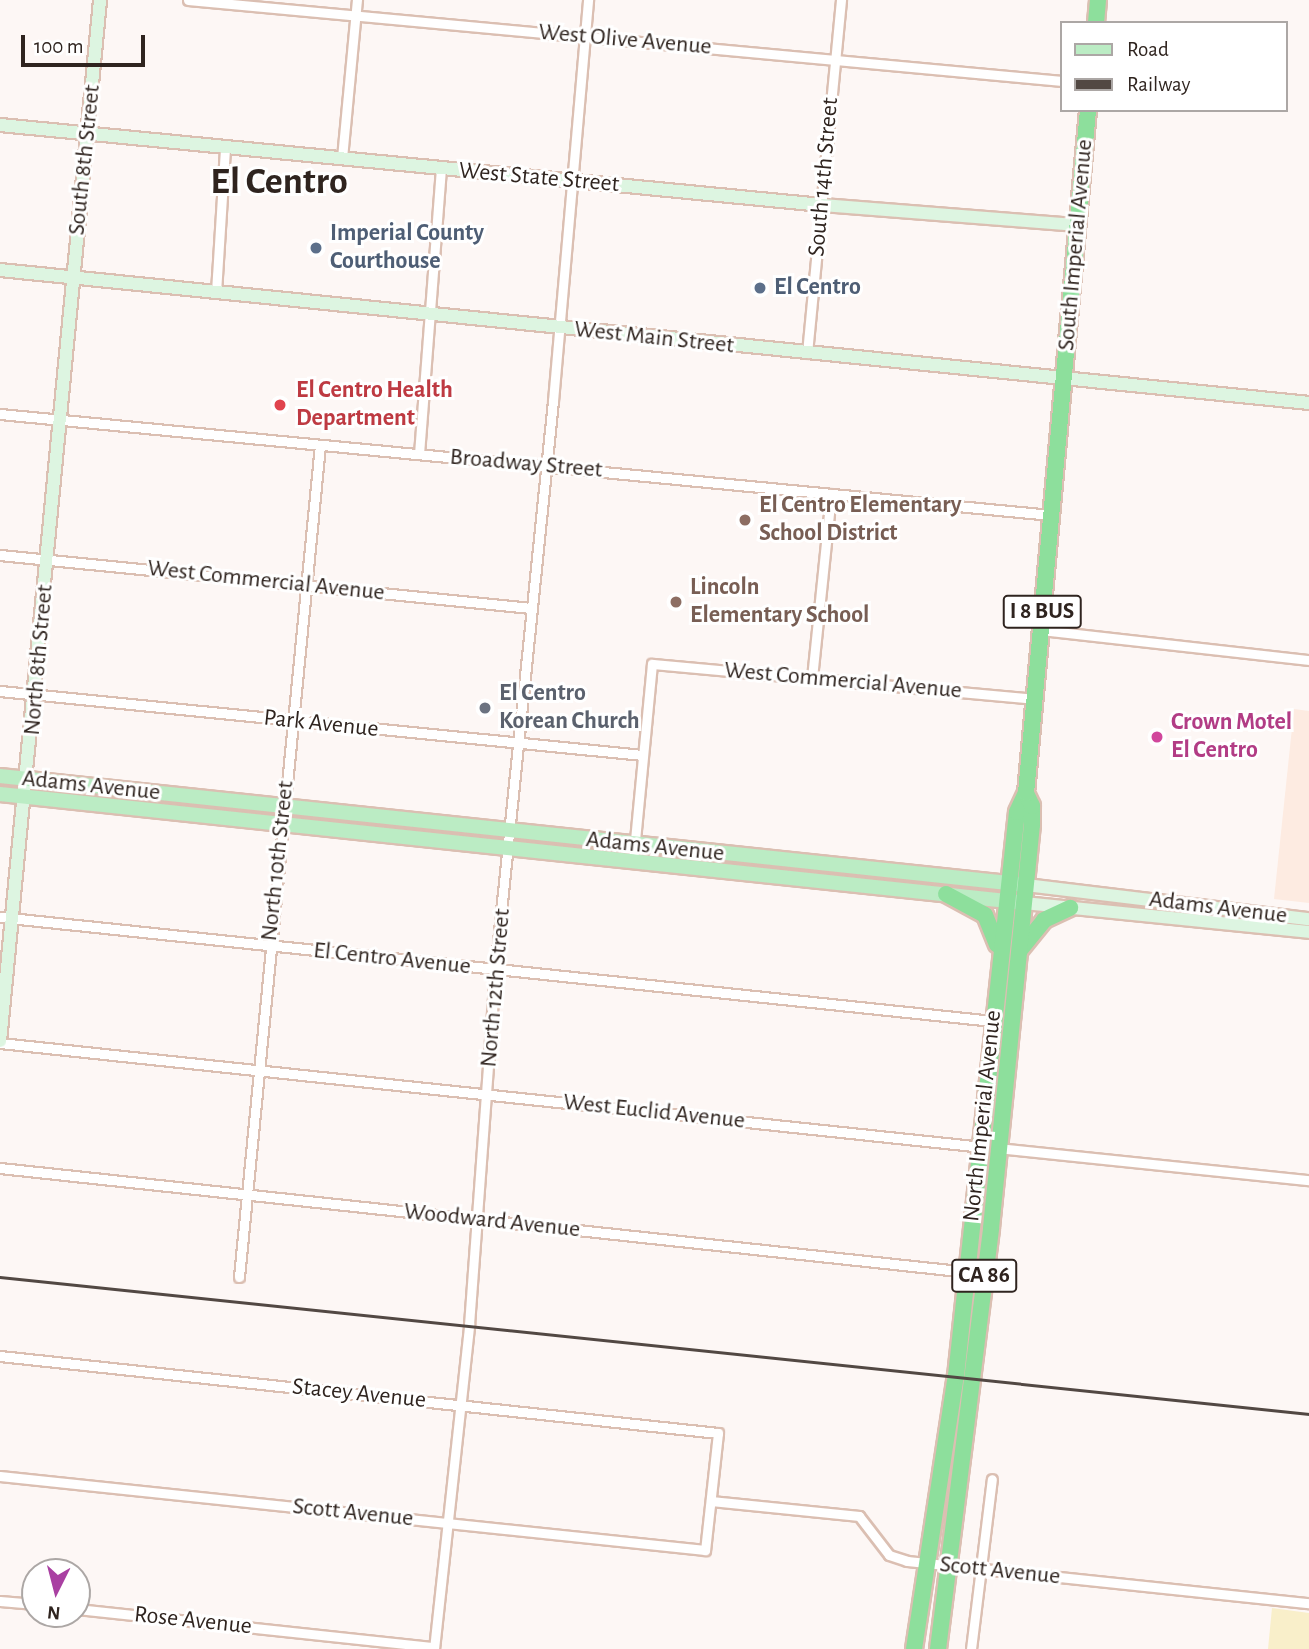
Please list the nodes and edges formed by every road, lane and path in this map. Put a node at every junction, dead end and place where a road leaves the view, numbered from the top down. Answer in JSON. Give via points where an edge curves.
{"nodes":[{"id":1,"x":100,"y":0,"type":"edge"},
{"id":2,"x":188,"y":0,"type":"edge"},
{"id":3,"x":357,"y":0,"type":"edge"},
{"id":4,"x":588,"y":0,"type":"edge"},
{"id":5,"x":841,"y":0,"type":"edge"},
{"id":6,"x":1098,"y":0,"type":"edge"},
{"id":7,"x":355,"y":15,"type":"junction"},
{"id":8,"x":1096,"y":21,"type":"edge"},
{"id":9,"x":583,"y":36,"type":"junction"},
{"id":10,"x":835,"y":59,"type":"junction"},
{"id":11,"x":1060,"y":80,"type":"edge"},
{"id":12,"x":1088,"y":112,"type":"edge"},
{"id":13,"x":0,"y":125,"type":"edge"},
{"id":14,"x":88,"y":134,"type":"junction"},
{"id":15,"x":225,"y":148,"type":"junction"},
{"id":16,"x":342,"y":158,"type":"junction"},
{"id":17,"x":441,"y":169,"type":"junction"},
{"id":18,"x":571,"y":181,"type":"junction"},
{"id":19,"x":822,"y":205,"type":"junction"},
{"id":20,"x":1078,"y":225,"type":"junction"},
{"id":21,"x":0,"y":270,"type":"edge"},
{"id":22,"x":72,"y":277,"type":"junction"},
{"id":23,"x":216,"y":292,"type":"junction"},
{"id":24,"x":428,"y":314,"type":"junction"},
{"id":25,"x":557,"y":328,"type":"junction"},
{"id":26,"x":807,"y":353,"type":"junction"},
{"id":27,"x":1064,"y":379,"type":"junction"},
{"id":28,"x":1309,"y":403,"type":"edge"},
{"id":29,"x":0,"y":414,"type":"edge"},
{"id":30,"x":62,"y":420,"type":"junction"},
{"id":31,"x":320,"y":445,"type":"junction"},
{"id":32,"x":419,"y":454,"type":"junction"},
{"id":33,"x":546,"y":467,"type":"junction"},
{"id":34,"x":831,"y":494,"type":"junction"},
{"id":35,"x":1051,"y":515,"type":"junction"},
{"id":36,"x":0,"y":555,"type":"edge"},
{"id":37,"x":49,"y":560,"type":"junction"},
{"id":38,"x":305,"y":584,"type":"junction"},
{"id":39,"x":531,"y":608,"type":"junction"},
{"id":40,"x":1041,"y":630,"type":"junction"},
{"id":41,"x":1309,"y":660,"type":"edge"},
{"id":42,"x":812,"y":678,"type":"junction"},
{"id":43,"x":0,"y":691,"type":"edge"},
{"id":44,"x":36,"y":695,"type":"junction"},
{"id":45,"x":1034,"y":699,"type":"junction"},
{"id":46,"x":291,"y":722,"type":"junction"},
{"id":47,"x":519,"y":743,"type":"junction"},
{"id":48,"x":642,"y":755,"type":"junction"},
{"id":49,"x":0,"y":776,"type":"edge"},
{"id":50,"x":28,"y":779,"type":"junction"},
{"id":51,"x":1026,"y":793,"type":"junction"},
{"id":52,"x":0,"y":794,"type":"edge"},
{"id":53,"x":27,"y":797,"type":"junction"},
{"id":54,"x":285,"y":808,"type":"junction"},
{"id":55,"x":282,"y":824,"type":"junction"},
{"id":56,"x":511,"y":833,"type":"junction"},
{"id":57,"x":635,"y":845,"type":"junction"},
{"id":58,"x":509,"y":850,"type":"junction"},
{"id":59,"x":634,"y":861,"type":"junction"},
{"id":60,"x":1009,"y":883,"type":"junction"},
{"id":61,"x":1026,"y":885,"type":"junction"},
{"id":62,"x":946,"y":894,"type":"junction"},
{"id":63,"x":1016,"y":902,"type":"junction"},
{"id":64,"x":1070,"y":908,"type":"junction"},
{"id":65,"x":1243,"y":910,"type":"junction"},
{"id":66,"x":1260,"y":913,"type":"junction"},
{"id":67,"x":7,"y":918,"type":"edge"},
{"id":68,"x":1168,"y":918,"type":"junction"},
{"id":69,"x":1309,"y":919,"type":"edge"},
{"id":70,"x":1258,"y":926,"type":"junction"},
{"id":71,"x":1309,"y":932,"type":"edge"},
{"id":72,"x":270,"y":945,"type":"junction"},
{"id":73,"x":1018,"y":952,"type":"junction"},
{"id":74,"x":495,"y":971,"type":"junction"},
{"id":75,"x":997,"y":985,"type":"junction"},
{"id":76,"x":993,"y":1021,"type":"junction"},
{"id":77,"x":0,"y":1042,"type":"edge"},
{"id":78,"x":257,"y":1068,"type":"junction"},
{"id":79,"x":488,"y":1094,"type":"junction"},
{"id":80,"x":979,"y":1147,"type":"junction"},
{"id":81,"x":998,"y":1149,"type":"junction"},
{"id":82,"x":0,"y":1168,"type":"edge"},
{"id":83,"x":1309,"y":1180,"type":"edge"},
{"id":84,"x":247,"y":1194,"type":"junction"},
{"id":85,"x":478,"y":1220,"type":"junction"},
{"id":86,"x":967,"y":1272,"type":"junction"},
{"id":87,"x":984,"y":1274,"type":"junction"},
{"id":88,"x":239,"y":1277,"type":"dead end"},
{"id":89,"x":0,"y":1356,"type":"edge"},
{"id":90,"x":461,"y":1405,"type":"junction"},
{"id":91,"x":0,"y":1476,"type":"edge"},
{"id":92,"x":992,"y":1479,"type":"dead end"},
{"id":93,"x":712,"y":1501,"type":"junction"},
{"id":94,"x":447,"y":1523,"type":"junction"},
{"id":95,"x":926,"y":1563,"type":"junction"},
{"id":96,"x":948,"y":1566,"type":"junction"},
{"id":97,"x":980,"y":1569,"type":"junction"},
{"id":98,"x":0,"y":1601,"type":"edge"},
{"id":99,"x":21,"y":1603,"type":"edge"},
{"id":100,"x":1309,"y":1603,"type":"edge"},
{"id":101,"x":91,"y":1611,"type":"edge"},
{"id":102,"x":434,"y":1648,"type":"edge"},
{"id":103,"x":914,"y":1649,"type":"edge"},
{"id":104,"x":938,"y":1649,"type":"edge"},
{"id":105,"x":971,"y":1649,"type":"edge"}],
"edges":[{"from":1,"to":14,"type":"street","name":"South 8th Street"},
{"from":2,"to":7,"type":"street","name":"West Olive Avenue"},
{"from":3,"to":7,"type":"street"},
{"from":4,"to":9,"type":"street","name":"North 12th Street"},
{"from":5,"to":10,"type":"street","name":"South 14th Street"},
{"from":6,"to":8,"type":"highway"},
{"from":7,"to":9,"type":"street","name":"West Olive Avenue"},
{"from":7,"to":16,"type":"street"},
{"from":9,"to":10,"type":"street","name":"West Olive Avenue"},
{"from":9,"to":18,"type":"street","name":"North 12th Street"},
{"from":10,"to":11,"type":"street","name":"West Olive Avenue"},
{"from":10,"to":19,"type":"street","name":"South 14th Street"},
{"from":12,"to":20,"type":"highway","name":"South Imperial Avenue","number":"I 8 BUS"},
{"from":13,"to":14,"type":"street","name":"West State Street"},
{"from":14,"to":15,"type":"street","name":"West State Street"},
{"from":14,"to":22,"type":"street","name":"South 8th Street"},
{"from":15,"to":16,"type":"street","name":"West State Street"},
{"from":15,"to":23,"type":"street"},
{"from":16,"to":17,"type":"street","name":"West State Street"},
{"from":17,"to":18,"type":"street","name":"West State Street"},
{"from":17,"to":24,"type":"street"},
{"from":18,"to":19,"type":"street","name":"West State Street"},
{"from":18,"to":25,"type":"street","name":"North 12th Street"},
{"from":19,"to":20,"type":"street","name":"West State Street"},
{"from":19,"to":26,"type":"street","name":"South 14th Street"},
{"from":20,"to":27,"type":"highway","name":"South Imperial Avenue","number":"I 8 BUS"},
{"from":21,"to":22,"type":"street","name":"West Main Street"},
{"from":22,"to":23,"type":"street","name":"West Main Street"},
{"from":22,"to":30,"type":"street","name":"North 8th Street"},
{"from":23,"to":24,"type":"street","name":"West Main Street"},
{"from":24,"to":25,"type":"street","name":"West Main Street"},
{"from":24,"to":32,"type":"street"},
{"from":25,"to":26,"type":"street","name":"West Main Street"},
{"from":25,"to":33,"type":"street","name":"North 12th Street"},
{"from":26,"to":27,"type":"street","name":"West Main Street"},
{"from":27,"to":28,"type":"street","name":"West Main Street"},
{"from":27,"to":35,"type":"highway","name":"North Imperial Avenue","number":"I 8 BUS"},
{"from":29,"to":30,"type":"street","name":"Broadway Street"},
{"from":30,"to":31,"type":"street","name":"Broadway Street"},
{"from":30,"to":37,"type":"street","name":"North 8th Street"},
{"from":31,"to":32,"type":"street","name":"Broadway Street"},
{"from":31,"to":38,"type":"street","name":"North 10th Street"},
{"from":32,"to":33,"type":"street","name":"Broadway Street"},
{"from":33,"to":34,"type":"street","name":"Broadway Street"},
{"from":33,"to":39,"type":"street","name":"North 12th Street"},
{"from":34,"to":35,"type":"street","name":"Broadway Street"},
{"from":34,"to":42,"type":"street"},
{"from":35,"to":40,"type":"highway","name":"North Imperial Avenue","number":"I 8 BUS"},
{"from":36,"to":37,"type":"street","name":"West Commercial Avenue"},
{"from":37,"to":38,"type":"street","name":"West Commercial Avenue"},
{"from":37,"to":44,"type":"street","name":"North 8th Street"},
{"from":38,"to":39,"type":"street","name":"West Commercial Avenue"},
{"from":38,"to":46,"type":"street","name":"North 10th Street"},
{"from":39,"to":47,"type":"street","name":"North 12th Street"},
{"from":40,"to":41,"type":"street"},
{"from":40,"to":45,"type":"highway","name":"North Imperial Avenue","number":"I 8 BUS"},
{"from":42,"to":45,"type":"street","name":"West Commercial Avenue"},
{"from":42,"to":48,"type":"street","name":"West Commercial Avenue","via":[[652,664]]},
{"from":43,"to":44,"type":"street","name":"Park Avenue"},
{"from":44,"to":46,"type":"street","name":"Park Avenue"},
{"from":44,"to":50,"type":"street","name":"North 8th Street"},
{"from":45,"to":51,"type":"highway","name":"North Imperial Avenue","number":"I 8 BUS"},
{"from":46,"to":47,"type":"street","name":"Park Avenue"},
{"from":46,"to":54,"type":"street","name":"North 10th Street"},
{"from":47,"to":48,"type":"street","name":"Park Avenue"},
{"from":47,"to":56,"type":"street","name":"North 12th Street"},
{"from":48,"to":57,"type":"street"},
{"from":49,"to":50,"type":"main road","name":"Adams Avenue"},
{"from":50,"to":53,"type":"street","name":"North 8th Street"},
{"from":50,"to":54,"type":"main road","name":"Adams Avenue"},
{"from":51,"to":60,"type":"highway","name":"North Imperial Avenue","number":"I 8 BUS","via":[[1019,801]]},
{"from":51,"to":61,"type":"highway","name":"North Imperial Avenue","number":"I 8 BUS","via":[[1032,822]]},
{"from":52,"to":53,"type":"main road","name":"Adams Avenue"},
{"from":53,"to":55,"type":"main road","name":"Adams Avenue"},
{"from":53,"to":67,"type":"street","name":"North 8th Street"},
{"from":54,"to":55,"type":"street","name":"North 10th Street"},
{"from":54,"to":56,"type":"main road","name":"Adams Avenue"},
{"from":55,"to":58,"type":"main road","name":"Adams Avenue"},
{"from":55,"to":72,"type":"street","name":"North 10th Street"},
{"from":56,"to":57,"type":"main road","name":"Adams Avenue"},
{"from":56,"to":58,"type":"street","name":"North 12th Street"},
{"from":57,"to":59,"type":"street"},
{"from":57,"to":60,"type":"main road","name":"Adams Avenue"},
{"from":58,"to":59,"type":"main road","name":"Adams Avenue"},
{"from":58,"to":74,"type":"street","name":"North 12th Street"},
{"from":59,"to":62,"type":"main road","name":"Adams Avenue"},
{"from":60,"to":61,"type":"main road","name":"Adams Avenue"},
{"from":60,"to":63,"type":"highway","name":"North Imperial Avenue"},
{"from":61,"to":63,"type":"highway","name":"North Imperial Avenue","number":"I 8 BUS"},
{"from":61,"to":65,"type":"street","name":"Adams Avenue"},
{"from":62,"to":63,"type":"main road","name":"Adams Avenue"},
{"from":62,"to":75,"type":"highway","number":"CA 86","via":[[976,908],[992,924],[997,936]]},
{"from":63,"to":64,"type":"street","name":"Adams Avenue"},
{"from":63,"to":73,"type":"highway","name":"North Imperial Avenue","number":"CA 86"},
{"from":63,"to":75,"type":"highway","name":"North Imperial Avenue"},
{"from":64,"to":68,"type":"street","name":"Adams Avenue"},
{"from":64,"to":73,"type":"highway","via":[[1044,920]]},
{"from":65,"to":66,"type":"street","name":"Adams Avenue"},
{"from":65,"to":68,"type":"street","via":[[1225,916],[1178,912]]},
{"from":66,"to":69,"type":"street","name":"Adams Avenue"},
{"from":66,"to":70,"type":"street"},
{"from":67,"to":72,"type":"street","name":"El Centro Avenue"},
{"from":67,"to":77,"type":"street","name":"North 8th Street"},
{"from":68,"to":70,"type":"street","name":"Adams Avenue"},
{"from":70,"to":71,"type":"street","name":"Adams Avenue"},
{"from":72,"to":74,"type":"street","name":"El Centro Avenue"},
{"from":72,"to":78,"type":"street","name":"North 10th Street"},
{"from":73,"to":81,"type":"highway","name":"North Imperial Avenue","number":"CA 86"},
{"from":74,"to":76,"type":"street","name":"El Centro Avenue"},
{"from":74,"to":79,"type":"street","name":"North 12th Street"},
{"from":75,"to":76,"type":"highway","name":"North Imperial Avenue","number":"CA 86"},
{"from":76,"to":80,"type":"highway","name":"North Imperial Avenue","number":"CA 86"},
{"from":77,"to":78,"type":"street","name":"West Euclid Avenue"},
{"from":78,"to":79,"type":"street","name":"West Euclid Avenue"},
{"from":78,"to":84,"type":"street","name":"North 10th Street"},
{"from":79,"to":80,"type":"street","name":"West Euclid Avenue"},
{"from":79,"to":85,"type":"street","name":"North 12th Street"},
{"from":80,"to":81,"type":"street","name":"West Euclid Avenue"},
{"from":80,"to":86,"type":"highway","name":"North Imperial Avenue","number":"CA 86"},
{"from":81,"to":83,"type":"street","name":"West Euclid Avenue"},
{"from":81,"to":87,"type":"highway","name":"North Imperial Avenue","number":"CA 86"},
{"from":82,"to":84,"type":"street","name":"Woodward Avenue"},
{"from":84,"to":85,"type":"street","name":"Woodward Avenue"},
{"from":84,"to":88,"type":"street","name":"North 10th Street"},
{"from":85,"to":86,"type":"street","name":"Woodward Avenue"},
{"from":85,"to":90,"type":"street","name":"North 12th Street"},
{"from":86,"to":87,"type":"street","name":"Woodward Avenue"},
{"from":86,"to":95,"type":"highway","name":"North Imperial Avenue","number":"CA 86"},
{"from":87,"to":96,"type":"highway","name":"North Imperial Avenue","number":"CA 86"},
{"from":89,"to":90,"type":"street","name":"Stacey Avenue"},
{"from":90,"to":93,"type":"street","name":"Stacey Avenue","via":[[718,1433]]},
{"from":90,"to":94,"type":"street","name":"North 12th Street"},
{"from":91,"to":94,"type":"street","name":"Scott Avenue"},
{"from":92,"to":97,"type":"street"},
{"from":93,"to":94,"type":"street","name":"Scott Avenue","via":[[705,1550]]},
{"from":93,"to":95,"type":"street","name":"Scott Avenue","via":[[859,1516],[889,1555]]},
{"from":94,"to":102,"type":"street","name":"North 12th Street"},
{"from":95,"to":96,"type":"street","name":"Scott Avenue"},
{"from":95,"to":103,"type":"highway","name":"North Imperial Avenue","number":"CA 86"},
{"from":96,"to":97,"type":"street","name":"Scott Avenue"},
{"from":96,"to":104,"type":"highway","name":"North Imperial Avenue","number":"CA 86"},
{"from":97,"to":100,"type":"street","name":"Scott Avenue"},
{"from":97,"to":105,"type":"street"},
{"from":98,"to":99,"type":"street"},
{"from":101,"to":102,"type":"street","name":"Rose Avenue"}]}
